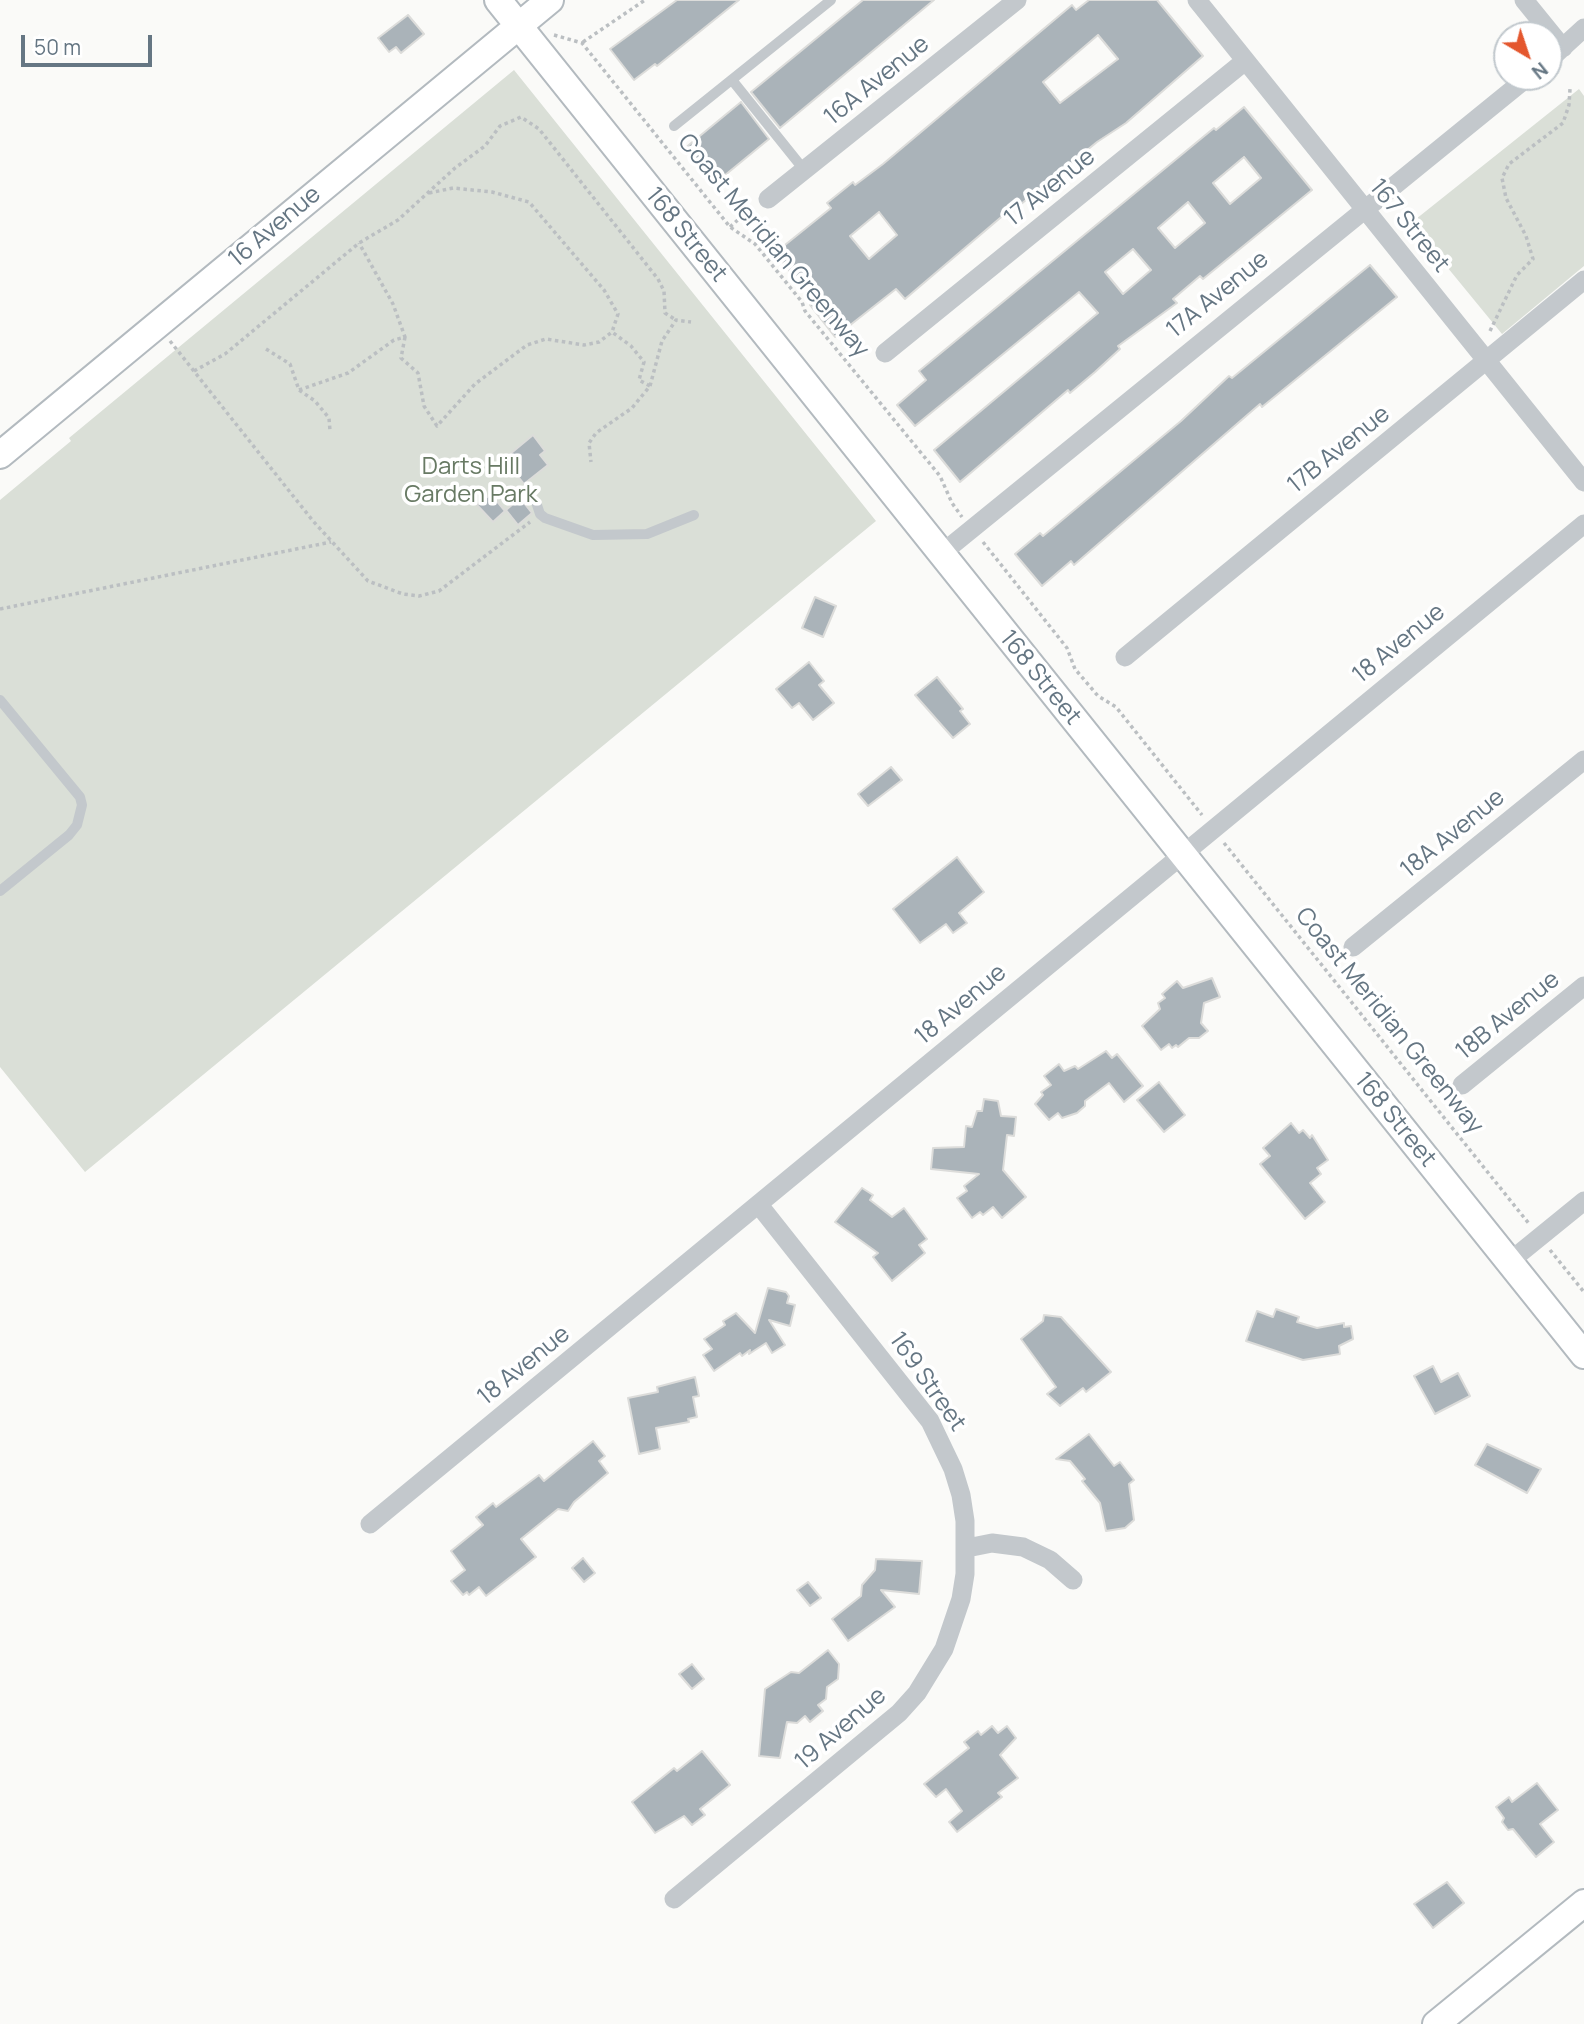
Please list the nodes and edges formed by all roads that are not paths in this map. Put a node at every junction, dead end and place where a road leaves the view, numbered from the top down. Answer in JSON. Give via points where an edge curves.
{"nodes":[{"id":1,"x":498,"y":0,"type":"edge"},
{"id":2,"x":550,"y":0,"type":"edge"},
{"id":3,"x":831,"y":0,"type":"edge"},
{"id":4,"x":1017,"y":0,"type":"edge"},
{"id":5,"x":1197,"y":0,"type":"edge"},
{"id":6,"x":1524,"y":0,"type":"edge"},
{"id":7,"x":1536,"y":21,"type":"edge"},
{"id":8,"x":518,"y":26,"type":"junction"},
{"id":9,"x":1584,"y":28,"type":"edge"},
{"id":10,"x":1563,"y":48,"type":"edge"},
{"id":11,"x":1245,"y":61,"type":"junction"},
{"id":12,"x":732,"y":80,"type":"junction"},
{"id":13,"x":1510,"y":91,"type":"edge"},
{"id":14,"x":674,"y":126,"type":"dead end"},
{"id":15,"x":805,"y":171,"type":"junction"},
{"id":16,"x":768,"y":199,"type":"dead end"},
{"id":17,"x":1363,"y":208,"type":"junction"},
{"id":18,"x":1584,"y":280,"type":"edge"},
{"id":19,"x":885,"y":353,"type":"dead end"},
{"id":20,"x":1487,"y":361,"type":"junction"},
{"id":21,"x":0,"y":455,"type":"edge"},
{"id":22,"x":1584,"y":482,"type":"edge"},
{"id":23,"x":539,"y":510,"type":"road end"},
{"id":24,"x":694,"y":515,"type":"dead end"},
{"id":25,"x":1584,"y":524,"type":"edge"},
{"id":26,"x":941,"y":554,"type":"junction"},
{"id":27,"x":1125,"y":657,"type":"dead end"},
{"id":28,"x":0,"y":700,"type":"edge"},
{"id":29,"x":1584,"y":760,"type":"edge"},
{"id":30,"x":1181,"y":855,"type":"junction"},
{"id":31,"x":0,"y":891,"type":"edge"},
{"id":32,"x":1353,"y":947,"type":"dead end"},
{"id":33,"x":1584,"y":986,"type":"edge"},
{"id":34,"x":1462,"y":1085,"type":"dead end"},
{"id":35,"x":1584,"y":1201,"type":"edge"},
{"id":36,"x":759,"y":1205,"type":"junction"},
{"id":37,"x":1509,"y":1262,"type":"junction"},
{"id":38,"x":1584,"y":1355,"type":"edge"},
{"id":39,"x":370,"y":1524,"type":"dead end"},
{"id":40,"x":967,"y":1548,"type":"junction"},
{"id":41,"x":1073,"y":1580,"type":"dead end"},
{"id":42,"x":674,"y":1899,"type":"dead end"},
{"id":43,"x":1584,"y":1903,"type":"edge"},
{"id":44,"x":1436,"y":2024,"type":"edge"}],
"edges":[{"from":1,"to":8,"type":"main road","name":"168 Street"},
{"from":2,"to":8,"type":"main road","name":"16 Avenue"},
{"from":3,"to":12,"type":"lane"},
{"from":4,"to":15,"type":"street","name":"16A Avenue"},
{"from":5,"to":11,"type":"street","name":"167 Street"},
{"from":6,"to":7,"type":"street"},
{"from":8,"to":21,"type":"main road","name":"16 Avenue"},
{"from":8,"to":26,"type":"main road","name":"168 Street"},
{"from":9,"to":10,"type":"street"},
{"from":11,"to":17,"type":"street","name":"167 Street"},
{"from":11,"to":19,"type":"street","name":"17 Avenue"},
{"from":12,"to":14,"type":"lane"},
{"from":12,"to":15,"type":"lane"},
{"from":13,"to":17,"type":"street","name":"17A Avenue"},
{"from":15,"to":16,"type":"street","name":"16A Avenue"},
{"from":17,"to":20,"type":"street","name":"167 Street"},
{"from":17,"to":26,"type":"street","name":"17A Avenue"},
{"from":18,"to":20,"type":"street","name":"17B Avenue"},
{"from":20,"to":22,"type":"street","name":"167 Street"},
{"from":20,"to":27,"type":"street","name":"17B Avenue"},
{"from":23,"to":24,"type":"lane","via":[[578,532],[593,535],[646,534]]},
{"from":25,"to":30,"type":"street","name":"18 Avenue"},
{"from":26,"to":30,"type":"main road","name":"168 Street"},
{"from":28,"to":31,"type":"lane","via":[[82,805],[69,835]]},
{"from":29,"to":32,"type":"street","name":"18A Avenue"},
{"from":30,"to":36,"type":"street","name":"18 Avenue"},
{"from":30,"to":37,"type":"main road","name":"168 Street"},
{"from":33,"to":34,"type":"street","name":"18B Avenue"},
{"from":35,"to":37,"type":"street"},
{"from":36,"to":39,"type":"street","name":"18 Avenue"},
{"from":36,"to":40,"type":"street","name":"169 Street","via":[[930,1422],[953,1469]]},
{"from":37,"to":38,"type":"main road","name":"168 Street"},
{"from":40,"to":41,"type":"street","via":[[992,1544],[1023,1548],[1050,1560]]},
{"from":40,"to":42,"type":"street","name":"19 Avenue","via":[[954,1625],[917,1693],[880,1730]]},
{"from":43,"to":44,"type":"main road"}]}
